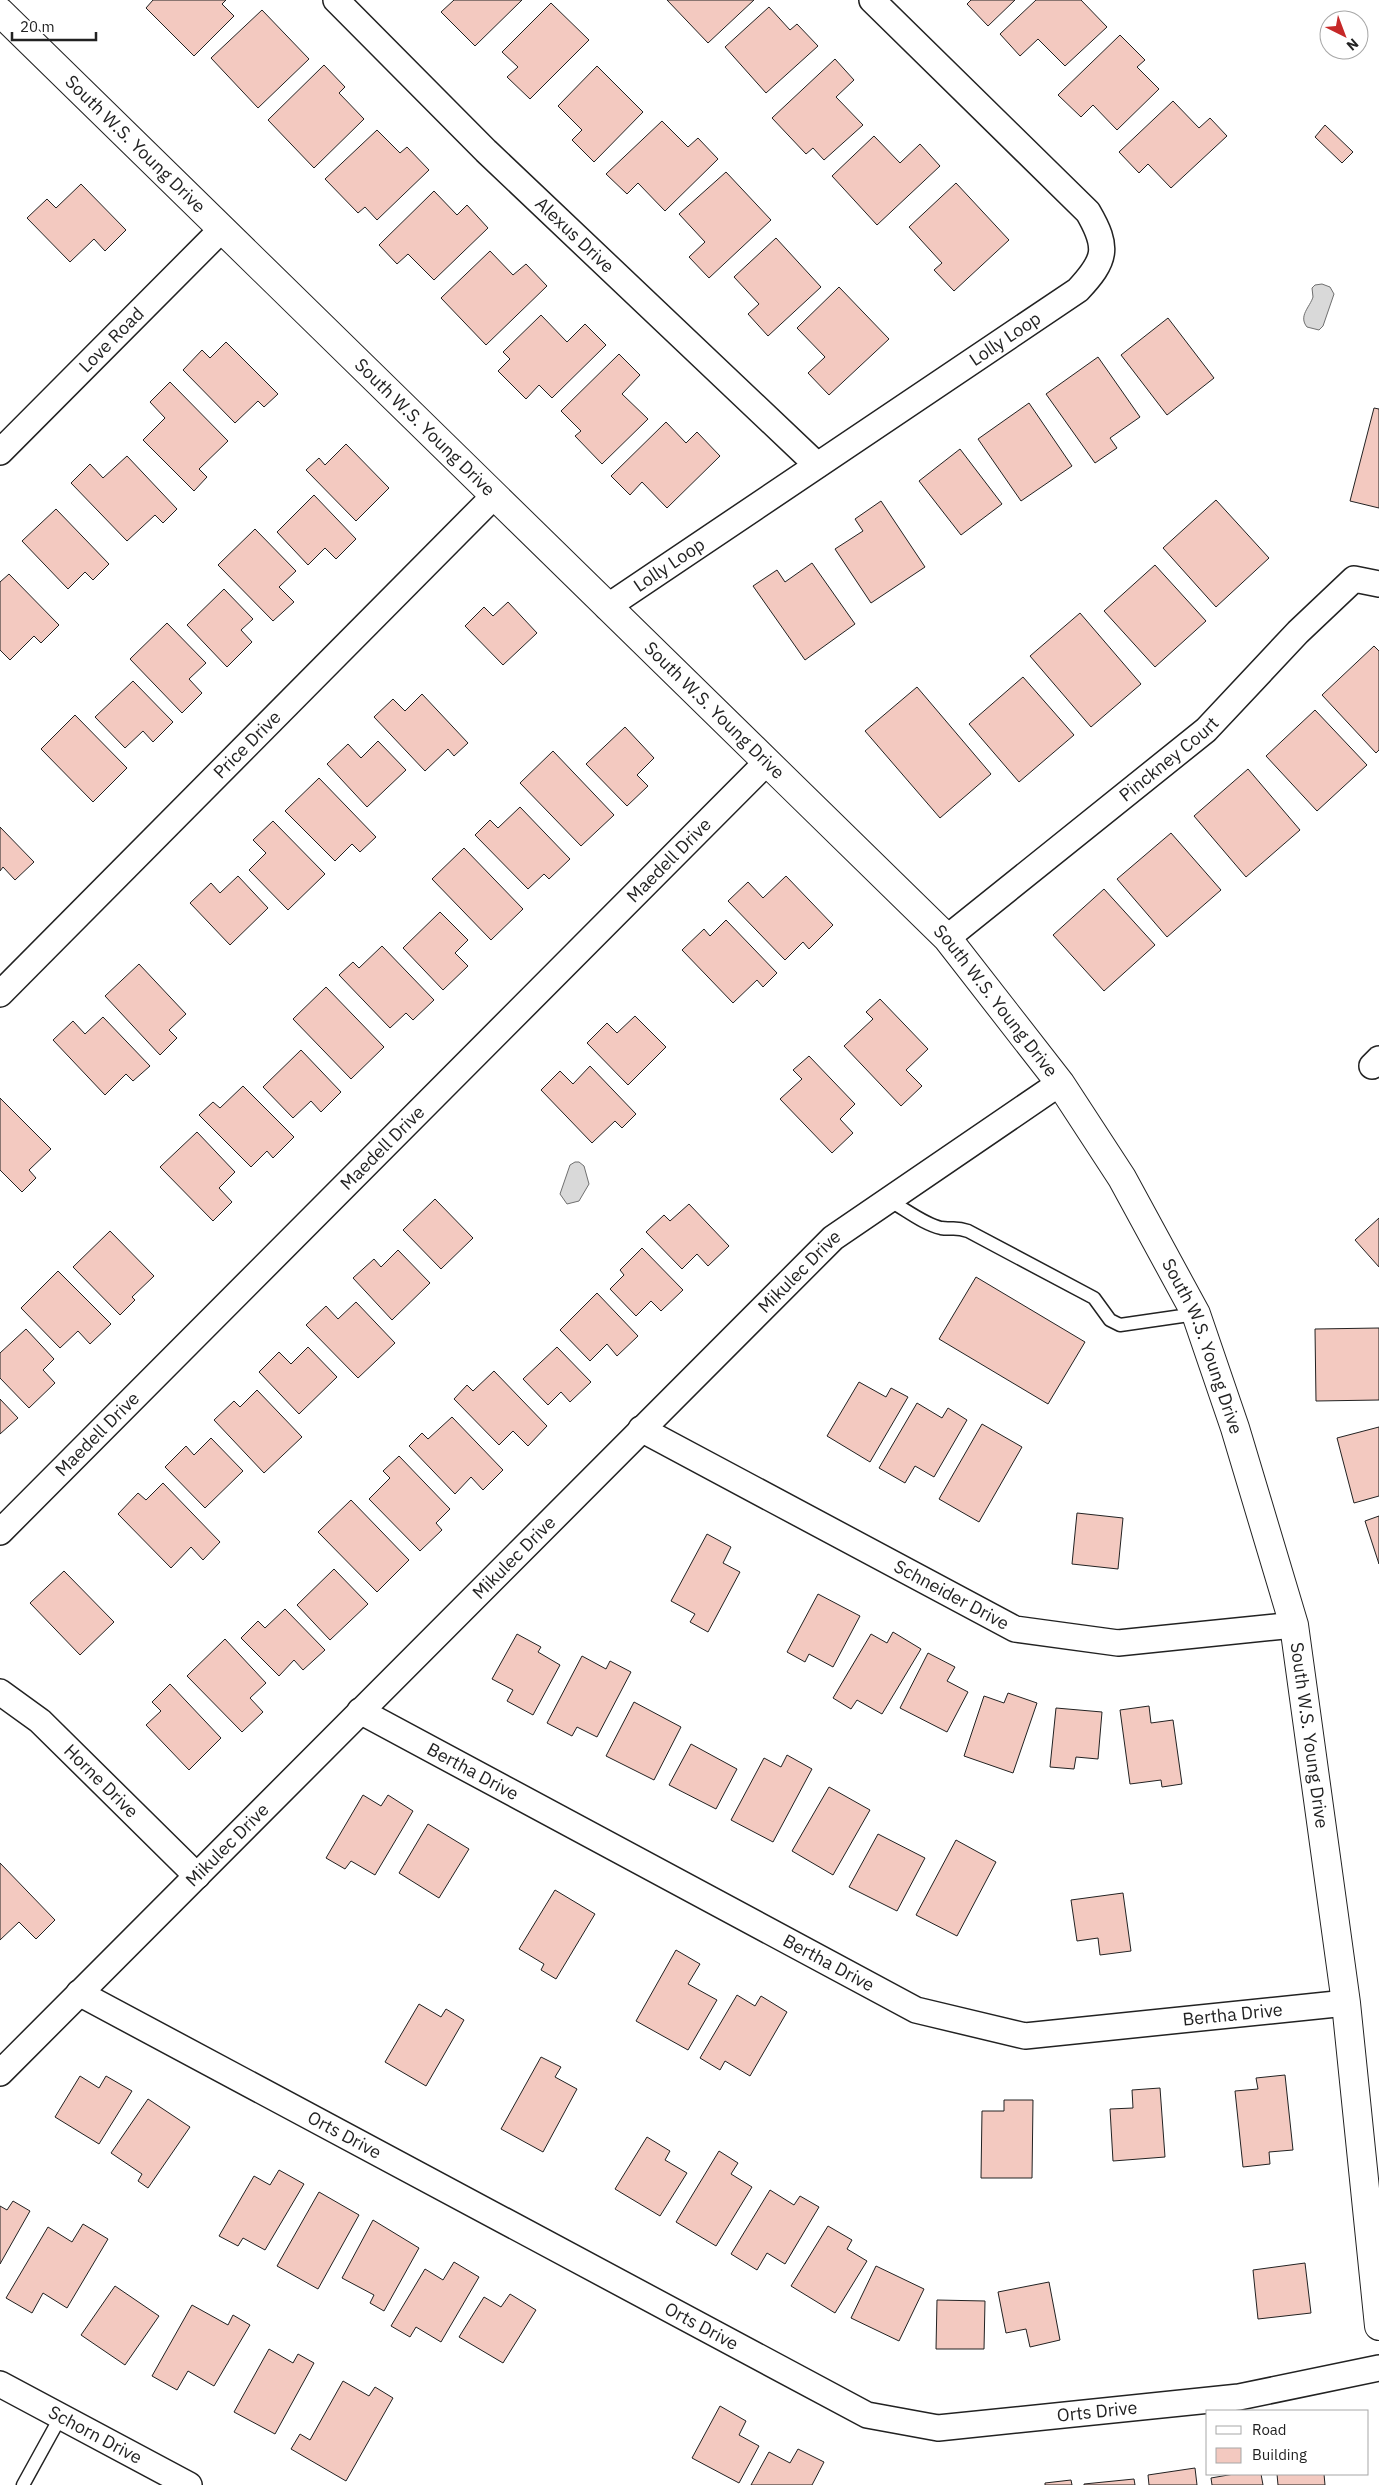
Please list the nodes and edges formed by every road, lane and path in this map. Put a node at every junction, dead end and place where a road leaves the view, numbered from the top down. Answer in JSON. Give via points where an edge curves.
{"nodes":[{"id":1,"x":336,"y":0,"type":"edge"},
{"id":2,"x":872,"y":0,"type":"edge"},
{"id":3,"x":0,"y":12,"type":"edge"},
{"id":4,"x":222,"y":229,"type":"junction"},
{"id":5,"x":0,"y":452,"type":"edge"},
{"id":6,"x":818,"y":464,"type":"junction"},
{"id":7,"x":494,"y":496,"type":"junction"},
{"id":8,"x":1379,"y":584,"type":"edge"},
{"id":9,"x":607,"y":607,"type":"junction"},
{"id":10,"x":766,"y":763,"type":"junction"},
{"id":11,"x":947,"y":938,"type":"junction"},
{"id":12,"x":0,"y":994,"type":"edge"},
{"id":13,"x":1060,"y":1083,"type":"junction"},
{"id":14,"x":888,"y":1200,"type":"junction"},
{"id":15,"x":1196,"y":1314,"type":"junction"},
{"id":16,"x":641,"y":1429,"type":"junction"},
{"id":17,"x":0,"y":1532,"type":"edge"},
{"id":18,"x":1294,"y":1625,"type":"junction"},
{"id":19,"x":0,"y":1692,"type":"edge"},
{"id":20,"x":360,"y":1711,"type":"junction"},
{"id":21,"x":197,"y":1876,"type":"junction"},
{"id":22,"x":79,"y":1993,"type":"junction"},
{"id":23,"x":1346,"y":2003,"type":"junction"},
{"id":24,"x":0,"y":2073,"type":"edge"},
{"id":25,"x":1379,"y":2326,"type":"edge"},
{"id":26,"x":1379,"y":2368,"type":"edge"},
{"id":27,"x":0,"y":2384,"type":"edge"},
{"id":28,"x":61,"y":2416,"type":"junction"},
{"id":29,"x":23,"y":2485,"type":"edge"},
{"id":30,"x":189,"y":2485,"type":"edge"}],
"edges":[{"from":1,"to":6,"type":"street","name":"Alexus Drive","via":[[486,151]]},
{"from":2,"to":6,"type":"street","name":"Lolly Loop","via":[[1088,212],[1099,231],[1103,251],[1096,271],[1078,290]]},
{"from":3,"to":4,"type":"main road","name":"South W.S. Young Drive"},
{"from":4,"to":5,"type":"street","name":"Love Road"},
{"from":4,"to":7,"type":"main road","name":"South W.S. Young Drive"},
{"from":6,"to":9,"type":"street","name":"Lolly Loop"},
{"from":7,"to":9,"type":"main road","name":"South W.S. Young Drive"},
{"from":7,"to":12,"type":"street","name":"Price Drive"},
{"from":8,"to":11,"type":"street","name":"Pinckney Court","via":[[1354,579],[1298,632],[1206,730]]},
{"from":9,"to":10,"type":"main road","name":"South W.S. Young Drive"},
{"from":10,"to":11,"type":"main road","name":"South W.S. Young Drive"},
{"from":10,"to":17,"type":"street","name":"Maedell Drive"},
{"from":11,"to":13,"type":"main road","name":"South W.S. Young Drive"},
{"from":13,"to":14,"type":"street","name":"Mikulec Drive"},
{"from":13,"to":15,"type":"main road","name":"South W.S. Young Drive","via":[[1122,1178]]},
{"from":14,"to":15,"type":"lane","via":[[934,1225],[943,1228],[956,1226],[968,1231],[1094,1298],[1110,1320],[1120,1325]]},
{"from":14,"to":16,"type":"street","name":"Mikulec Drive","via":[[833,1238]]},
{"from":15,"to":18,"type":"main road","name":"South W.S. Young Drive","via":[[1235,1428]]},
{"from":16,"to":18,"type":"street","name":"Schneider Drive","via":[[1015,1629],[1118,1643]]},
{"from":16,"to":20,"type":"street","name":"Mikulec Drive"},
{"from":18,"to":23,"type":"main road","name":"South W.S. Young Drive"},
{"from":19,"to":21,"type":"street","name":"Horne Drive","via":[[40,1721]]},
{"from":20,"to":21,"type":"street","name":"Mikulec Drive"},
{"from":20,"to":23,"type":"street","name":"Bertha Drive","via":[[916,2010],[1025,2036]]},
{"from":21,"to":22,"type":"street","name":"Mikulec Drive"},
{"from":22,"to":24,"type":"street","name":"Mikulec Drive"},
{"from":22,"to":26,"type":"street","name":"Orts Drive","via":[[867,2414],[938,2428],[1238,2398]]},
{"from":23,"to":25,"type":"main road","name":"South W.S. Young Drive"},
{"from":27,"to":28,"type":"street","name":"Schorn Drive"},
{"from":28,"to":29,"type":"lane"},
{"from":28,"to":30,"type":"street","name":"Schorn Drive"}]}
